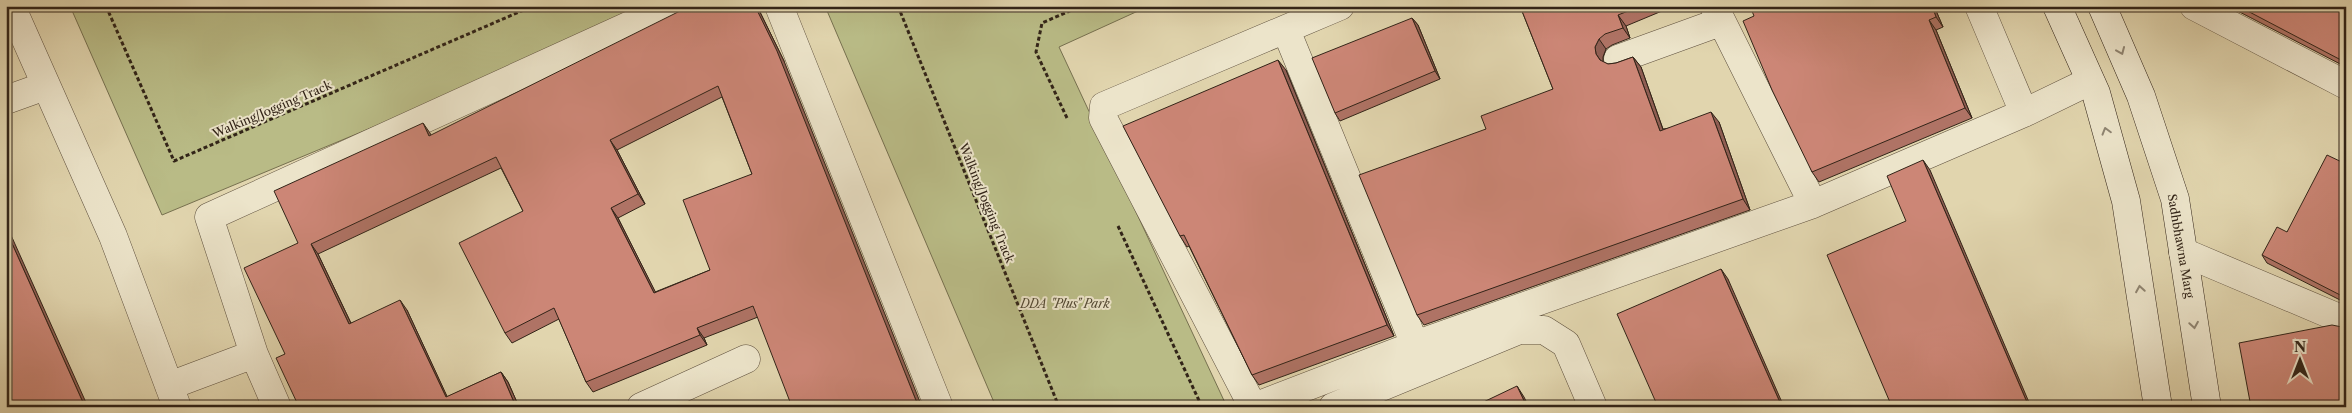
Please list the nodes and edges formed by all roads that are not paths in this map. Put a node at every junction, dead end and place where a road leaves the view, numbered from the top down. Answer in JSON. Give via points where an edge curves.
{"nodes":[{"id":1,"x":11,"y":6,"type":"edge"},
{"id":2,"x":672,"y":6,"type":"edge"},
{"id":3,"x":779,"y":6,"type":"edge"},
{"id":4,"x":1340,"y":6,"type":"edge"},
{"id":5,"x":1979,"y":6,"type":"edge"},
{"id":6,"x":2057,"y":6,"type":"edge"},
{"id":7,"x":2102,"y":6,"type":"edge"},
{"id":8,"x":2194,"y":6,"type":"edge"},
{"id":9,"x":1717,"y":14,"type":"edge"},
{"id":10,"x":1286,"y":30,"type":"junction"},
{"id":11,"x":1618,"y":59,"type":"dead end"},
{"id":12,"x":2090,"y":81,"type":"junction"},
{"id":13,"x":2346,"y":85,"type":"edge"},
{"id":14,"x":45,"y":86,"type":"junction"},
{"id":15,"x":6,"y":100,"type":"edge"},
{"id":16,"x":2024,"y":113,"type":"junction"},
{"id":17,"x":1813,"y":204,"type":"junction"},
{"id":18,"x":2183,"y":252,"type":"junction"},
{"id":19,"x":2346,"y":321,"type":"edge"},
{"id":20,"x":1414,"y":345,"type":"junction"},
{"id":21,"x":254,"y":354,"type":"junction"},
{"id":22,"x":746,"y":359,"type":"dead end"},
{"id":23,"x":173,"y":397,"type":"edge"},
{"id":24,"x":277,"y":407,"type":"edge"},
{"id":25,"x":641,"y":407,"type":"edge"},
{"id":26,"x":939,"y":407,"type":"edge"},
{"id":27,"x":1254,"y":407,"type":"edge"},
{"id":28,"x":1333,"y":407,"type":"edge"},
{"id":29,"x":1593,"y":407,"type":"edge"},
{"id":30,"x":2158,"y":407,"type":"edge"},
{"id":31,"x":2207,"y":407,"type":"edge"}],
"edges":[{"from":1,"to":14,"type":"street"},
{"from":2,"to":21,"type":"street","via":[[209,217]]},
{"from":3,"to":26,"type":"street"},
{"from":4,"to":10,"type":"street"},
{"from":5,"to":16,"type":"street"},
{"from":6,"to":12,"type":"street"},
{"from":7,"to":18,"type":"street","name":"Sadhbhawna Marg","one_way":true,"via":[[2140,96],[2175,199]]},
{"from":8,"to":13,"type":"street"},
{"from":9,"to":11,"type":"street"},
{"from":9,"to":17,"type":"street"},
{"from":10,"to":20,"type":"street"},
{"from":10,"to":27,"type":"street","via":[[1104,106],[1103,118]]},
{"from":12,"to":16,"type":"street"},
{"from":30,"to":12,"type":"street","one_way":true,"via":[[2126,201]]},
{"from":14,"to":15,"type":"street"},
{"from":14,"to":23,"type":"street","via":[[113,236]]},
{"from":16,"to":17,"type":"street"},
{"from":17,"to":20,"type":"street"},
{"from":18,"to":19,"type":"street"},
{"from":18,"to":31,"type":"street","name":"Sadhbhawna Marg","one_way":true},
{"from":20,"to":27,"type":"street"},
{"from":21,"to":23,"type":"street"},
{"from":21,"to":24,"type":"street"},
{"from":22,"to":25,"type":"street"},
{"from":28,"to":29,"type":"street","via":[[1519,330],[1544,330],[1566,344]]}]}
